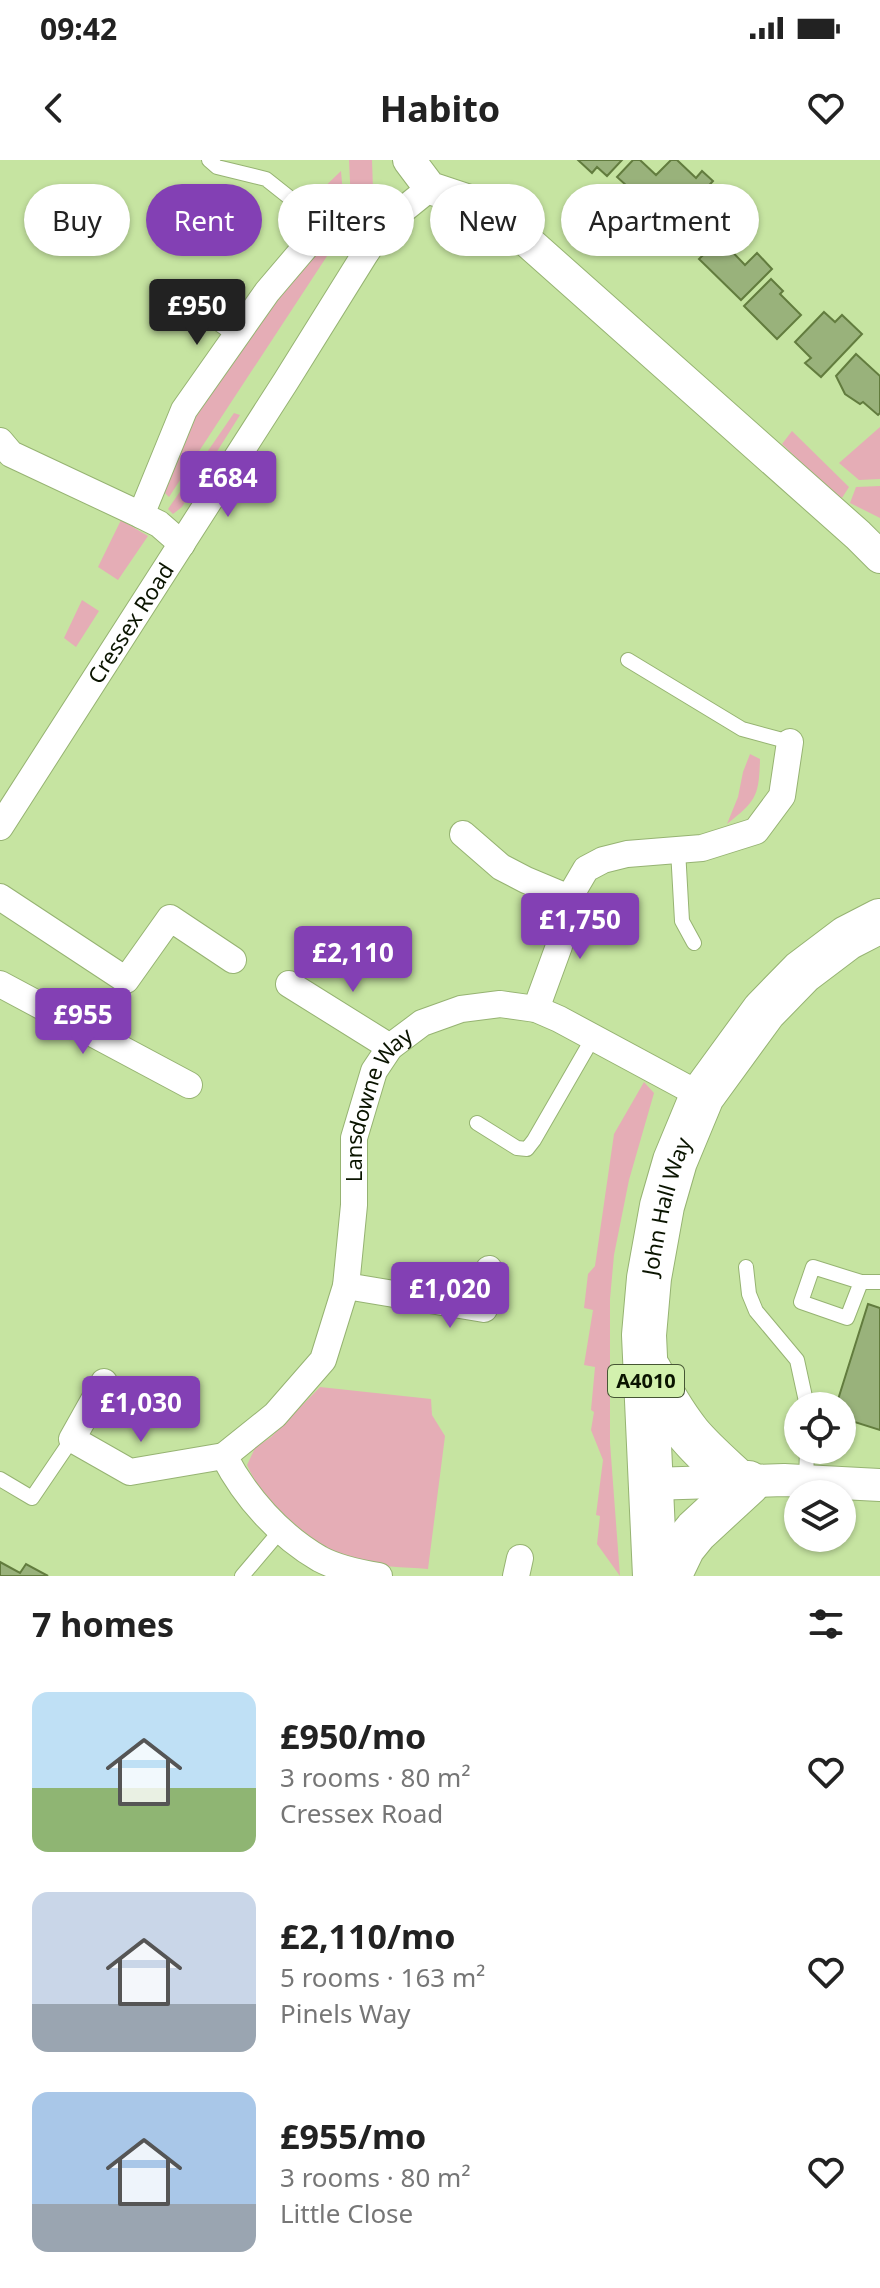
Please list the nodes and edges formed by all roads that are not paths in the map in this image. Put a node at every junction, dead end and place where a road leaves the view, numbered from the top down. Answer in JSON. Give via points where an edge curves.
{"nodes":[{"id":1,"x":209,"y":160,"type":"edge"},
{"id":2,"x":409,"y":160,"type":"edge"},
{"id":3,"x":430,"y":188,"type":"joint"},
{"id":4,"x":278,"y":189,"type":"edge"},
{"id":5,"x":414,"y":201,"type":"edge"},
{"id":6,"x":298,"y":256,"type":"edge"},
{"id":7,"x":364,"y":256,"type":"edge"},
{"id":8,"x":545,"y":256,"type":"edge"},
{"id":9,"x":187,"y":302,"type":"dead end"},
{"id":10,"x":236,"y":336,"type":"junction"},
{"id":11,"x":0,"y":441,"type":"edge"},
{"id":12,"x":141,"y":515,"type":"junction"},
{"id":13,"x":873,"y":543,"type":"edge"},
{"id":14,"x":182,"y":544,"type":"junction"},
{"id":15,"x":628,"y":660,"type":"dead end"},
{"id":16,"x":790,"y":742,"type":"joint"},
{"id":17,"x":0,"y":827,"type":"edge"},
{"id":18,"x":463,"y":834,"type":"dead end"},
{"id":19,"x":678,"y":850,"type":"junction"},
{"id":20,"x":0,"y":897,"type":"edge"},
{"id":21,"x":569,"y":898,"type":"junction"},
{"id":22,"x":880,"y":921,"type":"edge"},
{"id":23,"x":694,"y":943,"type":"dead end"},
{"id":24,"x":233,"y":960,"type":"dead end"},
{"id":25,"x":0,"y":984,"type":"edge"},
{"id":26,"x":289,"y":984,"type":"dead end"},
{"id":27,"x":536,"y":1009,"type":"junction"},
{"id":28,"x":594,"y":1036,"type":"junction"},
{"id":29,"x":390,"y":1047,"type":"junction"},
{"id":30,"x":189,"y":1085,"type":"dead end"},
{"id":31,"x":702,"y":1096,"type":"junction"},
{"id":32,"x":477,"y":1123,"type":"dead end"},
{"id":33,"x":746,"y":1267,"type":"dead end"},
{"id":34,"x":489,"y":1269,"type":"dead end"},
{"id":35,"x":861,"y":1282,"type":"dead end"},
{"id":36,"x":880,"y":1282,"type":"edge"},
{"id":37,"x":346,"y":1286,"type":"junction"},
{"id":38,"x":646,"y":1364,"type":"junction"},
{"id":39,"x":104,"y":1382,"type":"dead end"},
{"id":40,"x":804,"y":1392,"type":"edge"},
{"id":41,"x":72,"y":1439,"type":"junction"},
{"id":42,"x":224,"y":1456,"type":"junction"},
{"id":43,"x":807,"y":1465,"type":"edge"},
{"id":44,"x":0,"y":1479,"type":"edge"},
{"id":45,"x":744,"y":1483,"type":"junction"},
{"id":46,"x":650,"y":1484,"type":"junction"},
{"id":47,"x":880,"y":1485,"type":"edge"},
{"id":48,"x":281,"y":1530,"type":"junction"},
{"id":49,"x":242,"y":1576,"type":"edge"},
{"id":50,"x":379,"y":1576,"type":"edge"},
{"id":51,"x":655,"y":1576,"type":"edge"},
{"id":52,"x":669,"y":1576,"type":"edge"}],
"edges":[{"from":1,"to":4,"type":"lane","via":[[217,167],[266,179]]},
{"from":2,"to":3,"type":"street"},
{"from":3,"to":5,"type":"street","name":"Cressex Road"},
{"from":6,"to":10,"type":"street"},
{"from":7,"to":14,"type":"street","name":"Cressex Road"},
{"from":8,"to":13,"type":"street"},
{"from":9,"to":10,"type":"lane"},
{"from":10,"to":12,"type":"street","via":[[184,410]]},
{"from":11,"to":12,"type":"street","via":[[11,454]]},
{"from":12,"to":14,"type":"street"},
{"from":14,"to":17,"type":"street","name":"Cressex Road"},
{"from":15,"to":16,"type":"lane","via":[[742,729]]},
{"from":16,"to":19,"type":"street","via":[[782,796],[756,831]]},
{"from":18,"to":21,"type":"street","via":[[501,867]]},
{"from":19,"to":21,"type":"street","via":[[603,860],[586,869]]},
{"from":19,"to":23,"type":"lane","via":[[682,921]]},
{"from":20,"to":24,"type":"street","via":[[126,980],[170,918]]},
{"from":21,"to":27,"type":"street","via":[[559,946]]},
{"from":22,"to":31,"type":"highway","name":"John Hall Way","number":"A4010","via":[[802,972],[764,1011]]},
{"from":25,"to":30,"type":"street"},
{"from":26,"to":29,"type":"street"},
{"from":27,"to":28,"type":"street","name":"Lansdowne Way"},
{"from":27,"to":29,"type":"street","name":"Lansdowne Way","via":[[500,1004],[461,1009],[422,1023]]},
{"from":28,"to":31,"type":"street","name":"Lansdowne Way"},
{"from":28,"to":32,"type":"lane","via":[[527,1149]]},
{"from":29,"to":37,"type":"street","name":"Lansdowne Way","via":[[374,1071],[354,1138]]},
{"from":31,"to":38,"type":"highway","name":"John Hall Way","number":"A4010","via":[[662,1206],[649,1278]]},
{"from":33,"to":40,"type":"lane","via":[[756,1311],[797,1360]]},
{"from":34,"to":37,"type":"street","via":[[484,1309]]},
{"from":35,"to":36,"type":"lane"},
{"from":37,"to":42,"type":"street","name":"Lansdowne Way","via":[[323,1360],[275,1415]]},
{"from":38,"to":45,"type":"highway","via":[[689,1434]]},
{"from":38,"to":46,"type":"highway","name":"John Hall Way","number":"A4010"},
{"from":39,"to":41,"type":"street"},
{"from":41,"to":42,"type":"street","name":"Lansdowne Way","via":[[130,1472]]},
{"from":41,"to":44,"type":"lane","via":[[32,1498]]},
{"from":42,"to":48,"type":"street","via":[[236,1479]]},
{"from":43,"to":45,"type":"street"},
{"from":43,"to":47,"type":"street"},
{"from":45,"to":46,"type":"street"},
{"from":45,"to":52,"type":"highway","via":[[683,1547]]},
{"from":46,"to":51,"type":"highway","name":"John Hall Way","number":"A4010"},
{"from":48,"to":49,"type":"lane"},
{"from":48,"to":50,"type":"street","via":[[321,1559]]}]}
